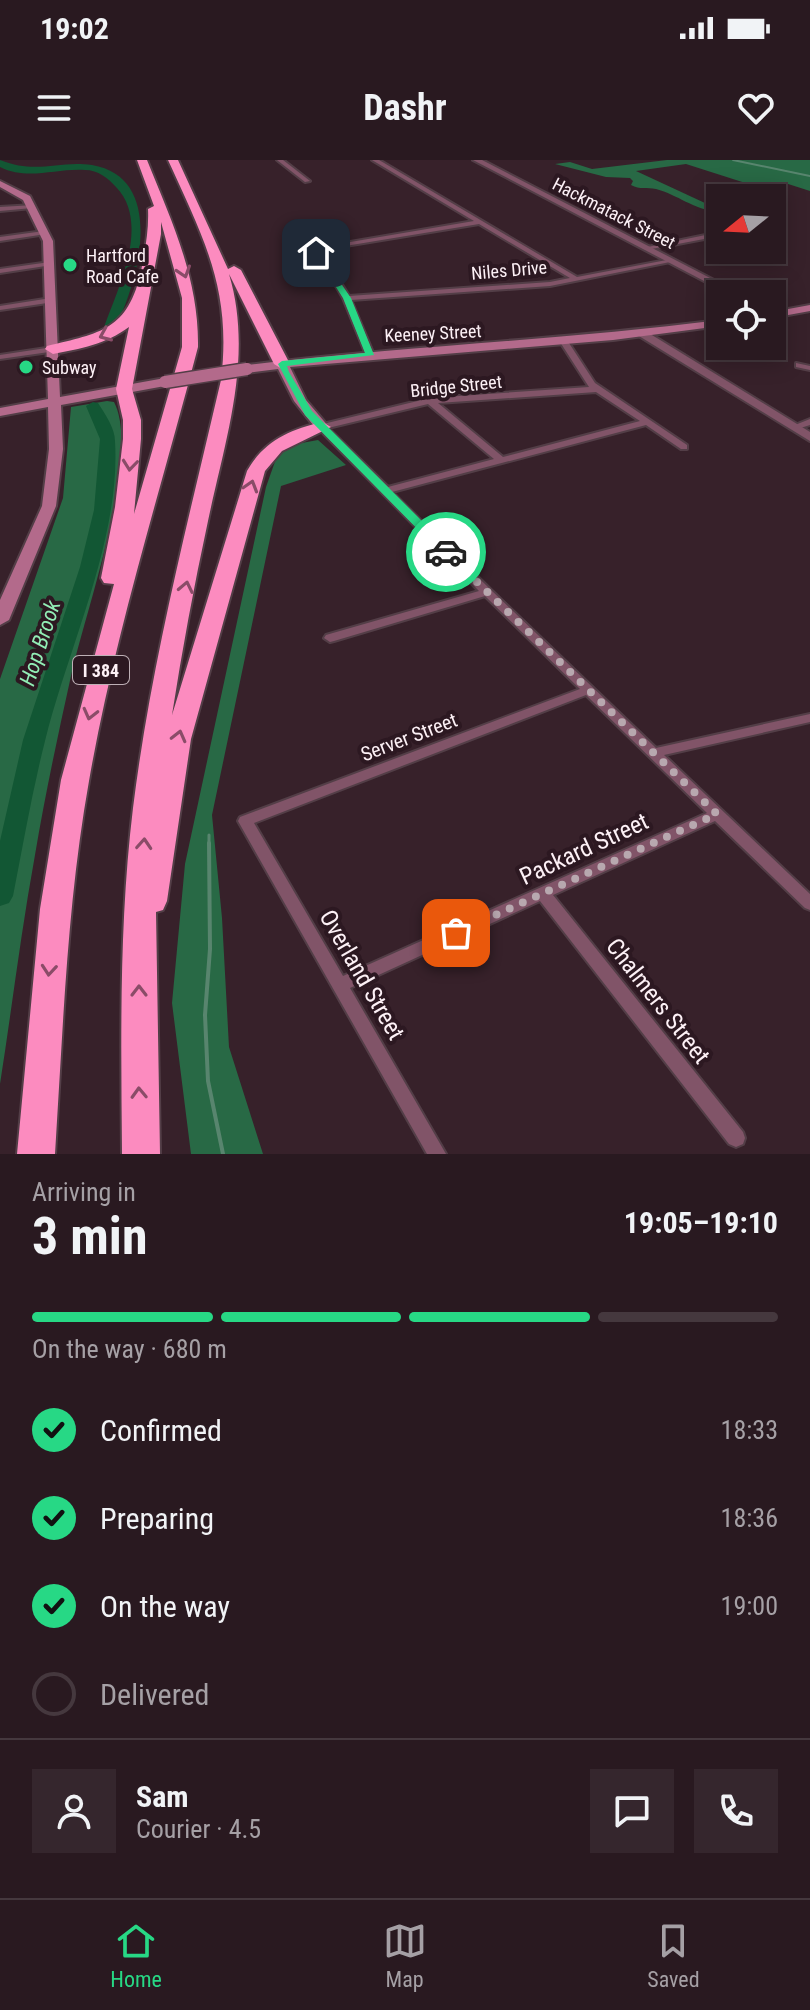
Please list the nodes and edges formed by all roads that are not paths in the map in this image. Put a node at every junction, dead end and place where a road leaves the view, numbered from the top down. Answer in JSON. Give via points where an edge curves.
{"nodes":[{"id":1,"x":142,"y":160,"type":"edge"},
{"id":2,"x":173,"y":160,"type":"edge"},
{"id":3,"x":280,"y":160,"type":"edge"},
{"id":4,"x":375,"y":160,"type":"edge"},
{"id":5,"x":477,"y":160,"type":"edge"},
{"id":6,"x":307,"y":181,"type":"dead end"},
{"id":7,"x":0,"y":184,"type":"edge"},
{"id":8,"x":157,"y":199,"type":"junction"},
{"id":9,"x":32,"y":206,"type":"junction"},
{"id":10,"x":0,"y":209,"type":"edge"},
{"id":11,"x":198,"y":215,"type":"junction"},
{"id":12,"x":480,"y":222,"type":"junction"},
{"id":13,"x":44,"y":233,"type":"junction"},
{"id":14,"x":706,"y":237,"type":"edge"},
{"id":15,"x":0,"y":239,"type":"edge"},
{"id":16,"x":646,"y":248,"type":"junction"},
{"id":17,"x":672,"y":261,"type":"junction"},
{"id":18,"x":50,"y":264,"type":"junction"},
{"id":19,"x":0,"y":271,"type":"edge"},
{"id":20,"x":576,"y":279,"type":"junction"},
{"id":21,"x":709,"y":280,"type":"edge"},
{"id":22,"x":142,"y":298,"type":"junction"},
{"id":23,"x":347,"y":298,"type":"junction"},
{"id":24,"x":51,"y":300,"type":"junction"},
{"id":25,"x":0,"y":308,"type":"edge"},
{"id":26,"x":810,"y":308,"type":"edge"},
{"id":27,"x":786,"y":312,"type":"edge"},
{"id":28,"x":706,"y":325,"type":"edge"},
{"id":29,"x":643,"y":334,"type":"junction"},
{"id":30,"x":564,"y":342,"type":"junction"},
{"id":31,"x":53,"y":349,"type":"junction"},
{"id":32,"x":370,"y":355,"type":"junction"},
{"id":33,"x":0,"y":357,"type":"edge"},
{"id":34,"x":282,"y":364,"type":"junction"},
{"id":35,"x":799,"y":365,"type":"dead end"},
{"id":36,"x":810,"y":368,"type":"edge"},
{"id":37,"x":124,"y":389,"type":"junction"},
{"id":38,"x":596,"y":389,"type":"junction"},
{"id":39,"x":55,"y":400,"type":"junction"},
{"id":40,"x":430,"y":401,"type":"junction"},
{"id":41,"x":0,"y":412,"type":"edge"},
{"id":42,"x":647,"y":422,"type":"junction"},
{"id":43,"x":810,"y":422,"type":"edge"},
{"id":44,"x":322,"y":427,"type":"junction"},
{"id":45,"x":794,"y":427,"type":"junction"},
{"id":46,"x":810,"y":437,"type":"edge"},
{"id":47,"x":684,"y":447,"type":"dead end"},
{"id":48,"x":502,"y":461,"type":"junction"},
{"id":49,"x":384,"y":491,"type":"junction"},
{"id":50,"x":487,"y":592,"type":"junction"},
{"id":51,"x":0,"y":620,"type":"edge"},
{"id":52,"x":330,"y":638,"type":"dead end"},
{"id":53,"x":100,"y":673,"type":"junction"},
{"id":54,"x":588,"y":690,"type":"junction"},
{"id":55,"x":810,"y":718,"type":"edge"},
{"id":56,"x":654,"y":753,"type":"junction"},
{"id":57,"x":717,"y":814,"type":"junction"},
{"id":58,"x":245,"y":821,"type":"joint"},
{"id":59,"x":543,"y":894,"type":"junction"},
{"id":60,"x":810,"y":904,"type":"edge"},
{"id":61,"x":139,"y":949,"type":"junction"},
{"id":62,"x":339,"y":985,"type":"junction"},
{"id":63,"x":736,"y":1138,"type":"dead end"},
{"id":64,"x":36,"y":1154,"type":"edge"},
{"id":65,"x":141,"y":1154,"type":"edge"},
{"id":66,"x":437,"y":1154,"type":"edge"}],
"edges":[{"from":1,"to":8,"type":"highway","number":"I 384"},
{"from":2,"to":11,"type":"highway"},
{"from":3,"to":6,"type":"street"},
{"from":4,"to":12,"type":"street"},
{"from":5,"to":16,"type":"street","name":"Hackmatack Street"},
{"from":7,"to":9,"type":"main road"},
{"from":8,"to":22,"type":"highway"},
{"from":8,"to":53,"type":"highway","number":"I 384","one_way":true,"via":[[188,285],[190,347]]},
{"from":9,"to":10,"type":"street"},
{"from":9,"to":13,"type":"main road"},
{"from":11,"to":34,"type":"highway","via":[[215,233]]},
{"from":61,"to":11,"type":"highway","one_way":true,"via":[[156,738],[233,352],[227,282]]},
{"from":12,"to":20,"type":"street"},
{"from":12,"to":23,"type":"street","via":[[317,249]]},
{"from":13,"to":15,"type":"street"},
{"from":13,"to":18,"type":"main road"},
{"from":14,"to":16,"type":"street"},
{"from":16,"to":17,"type":"street","name":"Hackmatack Street"},
{"from":17,"to":20,"type":"street","name":"Niles Drive"},
{"from":17,"to":21,"type":"street","name":"Hackmatack Street"},
{"from":18,"to":19,"type":"street"},
{"from":18,"to":24,"type":"main road"},
{"from":20,"to":23,"type":"street","name":"Niles Drive"},
{"from":22,"to":31,"type":"highway","one_way":true,"via":[[131,320],[120,328]]},
{"from":22,"to":37,"type":"highway"},
{"from":23,"to":32,"type":"street"},
{"from":24,"to":25,"type":"street"},
{"from":24,"to":31,"type":"main road"},
{"from":26,"to":27,"type":"main road"},
{"from":28,"to":29,"type":"main road","name":"Keeney Street"},
{"from":29,"to":30,"type":"main road","name":"Keeney Street"},
{"from":29,"to":45,"type":"street"},
{"from":30,"to":32,"type":"main road","name":"Keeney Street"},
{"from":30,"to":38,"type":"street"},
{"from":31,"to":33,"type":"street"},
{"from":31,"to":39,"type":"main road"},
{"from":32,"to":34,"type":"main road","name":"Keeney Street"},
{"from":34,"to":37,"type":"main road","name":"Keeney Street","bridge":true},
{"from":34,"to":44,"type":"main road","via":[[300,401]]},
{"from":35,"to":36,"type":"street"},
{"from":37,"to":39,"type":"main road","name":"Keeney Street"},
{"from":37,"to":53,"type":"highway","one_way":true,"via":[[132,449],[100,627]]},
{"from":38,"to":40,"type":"street","name":"Bridge Street"},
{"from":38,"to":42,"type":"street"},
{"from":39,"to":41,"type":"main road","name":"Keeney Street"},
{"from":39,"to":51,"type":"main road","via":[[56,457],[49,506]]},
{"from":40,"to":44,"type":"street","name":"Bridge Street"},
{"from":40,"to":48,"type":"street"},
{"from":42,"to":47,"type":"street"},
{"from":42,"to":48,"type":"street"},
{"from":43,"to":45,"type":"street"},
{"from":44,"to":49,"type":"street"},
{"from":61,"to":44,"type":"highway","one_way":true,"via":[[157,883],[178,739],[256,471],[276,445]]},
{"from":45,"to":46,"type":"street"},
{"from":48,"to":49,"type":"street"},
{"from":49,"to":50,"type":"street"},
{"from":50,"to":52,"type":"street"},
{"from":50,"to":54,"type":"street"},
{"from":53,"to":64,"type":"highway","number":"I 384","one_way":true,"via":[[61,863]]},
{"from":54,"to":56,"type":"street"},
{"from":54,"to":58,"type":"street","name":"Server Street"},
{"from":55,"to":56,"type":"street"},
{"from":56,"to":57,"type":"street"},
{"from":57,"to":59,"type":"street","name":"Packard Street"},
{"from":57,"to":60,"type":"street"},
{"from":58,"to":62,"type":"street","name":"Overland Street"},
{"from":59,"to":62,"type":"street","name":"Packard Street"},
{"from":59,"to":63,"type":"street","name":"Chalmers Street"},
{"from":65,"to":61,"type":"highway","one_way":true},
{"from":62,"to":66,"type":"street","name":"Overland Street"}]}
